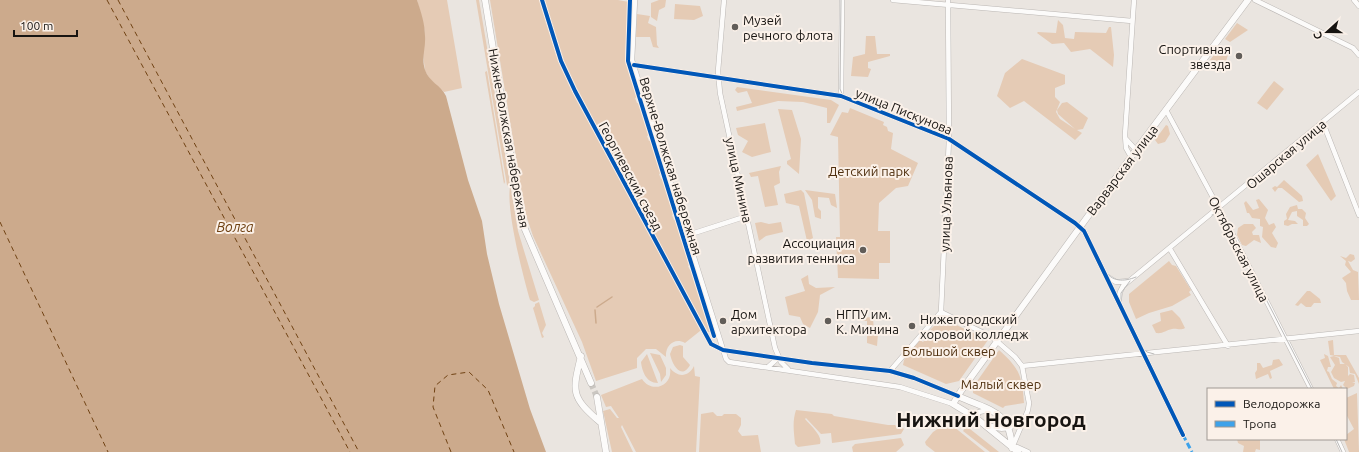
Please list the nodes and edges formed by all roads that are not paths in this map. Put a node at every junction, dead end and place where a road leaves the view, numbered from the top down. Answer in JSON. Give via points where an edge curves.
{"nodes":[{"id":1,"x":485,"y":0,"type":"edge"},
{"id":2,"x":542,"y":0,"type":"edge"},
{"id":3,"x":635,"y":0,"type":"edge"},
{"id":4,"x":724,"y":0,"type":"edge"},
{"id":5,"x":842,"y":0,"type":"edge"},
{"id":6,"x":893,"y":0,"type":"edge"},
{"id":7,"x":1134,"y":0,"type":"edge"},
{"id":8,"x":1248,"y":0,"type":"edge"},
{"id":9,"x":1255,"y":0,"type":"edge"},
{"id":10,"x":1354,"y":0,"type":"edge"},
{"id":11,"x":948,"y":2,"type":"edge"},
{"id":12,"x":1359,"y":6,"type":"edge"},
{"id":13,"x":1132,"y":21,"type":"junction"},
{"id":14,"x":1359,"y":55,"type":"edge"},
{"id":15,"x":634,"y":65,"type":"junction"},
{"id":16,"x":718,"y":78,"type":"junction"},
{"id":17,"x":1359,"y":92,"type":"edge"},
{"id":18,"x":841,"y":96,"type":"junction"},
{"id":19,"x":1166,"y":110,"type":"junction"},
{"id":20,"x":1323,"y":123,"type":"junction"},
{"id":21,"x":1125,"y":136,"type":"junction"},
{"id":22,"x":949,"y":138,"type":"junction"},
{"id":23,"x":1136,"y":150,"type":"junction"},
{"id":24,"x":1131,"y":157,"type":"junction"},
{"id":25,"x":1219,"y":209,"type":"junction"},
{"id":26,"x":1359,"y":215,"type":"edge"},
{"id":27,"x":746,"y":216,"type":"junction"},
{"id":28,"x":1079,"y":227,"type":"junction"},
{"id":29,"x":688,"y":235,"type":"junction"},
{"id":30,"x":1170,"y":249,"type":"junction"},
{"id":31,"x":1106,"y":274,"type":"junction"},
{"id":32,"x":1132,"y":280,"type":"junction"},
{"id":33,"x":1120,"y":302,"type":"junction"},
{"id":34,"x":941,"y":312,"type":"junction"},
{"id":35,"x":1359,"y":331,"type":"edge"},
{"id":36,"x":1285,"y":340,"type":"junction"},
{"id":37,"x":997,"y":341,"type":"junction"},
{"id":38,"x":1228,"y":346,"type":"junction"},
{"id":39,"x":723,"y":350,"type":"junction"},
{"id":40,"x":1145,"y":354,"type":"junction"},
{"id":41,"x":581,"y":356,"type":"junction"},
{"id":42,"x":779,"y":357,"type":"junction"},
{"id":43,"x":812,"y":363,"type":"junction"},
{"id":44,"x":1022,"y":366,"type":"junction"},
{"id":45,"x":768,"y":367,"type":"junction"},
{"id":46,"x":790,"y":370,"type":"junction"},
{"id":47,"x":890,"y":371,"type":"junction"},
{"id":48,"x":813,"y":374,"type":"junction"},
{"id":49,"x":592,"y":383,"type":"tunnel mouth"},
{"id":50,"x":1310,"y":388,"type":"edge"},
{"id":51,"x":958,"y":396,"type":"junction"},
{"id":52,"x":597,"y":397,"type":"tunnel mouth"},
{"id":53,"x":953,"y":404,"type":"junction"},
{"id":54,"x":990,"y":410,"type":"junction"},
{"id":55,"x":1003,"y":417,"type":"junction"},
{"id":56,"x":976,"y":418,"type":"junction"},
{"id":57,"x":1023,"y":420,"type":"junction"},
{"id":58,"x":600,"y":422,"type":"junction"},
{"id":59,"x":985,"y":425,"type":"junction"},
{"id":60,"x":1010,"y":428,"type":"junction"},
{"id":61,"x":1183,"y":435,"type":"dead end"},
{"id":62,"x":1337,"y":440,"type":"edge"},
{"id":63,"x":1012,"y":448,"type":"junction"},
{"id":64,"x":606,"y":452,"type":"edge"},
{"id":65,"x":1018,"y":452,"type":"edge"},
{"id":66,"x":1028,"y":452,"type":"edge"},
{"id":67,"x":1343,"y":452,"type":"edge"}],
"edges":[{"from":1,"to":41,"type":"main road","name":"Нижне-Волжская набережная","via":[[524,227]]},
{"from":2,"to":39,"type":"street","name":"Георгиевский съезд","via":[[563,66],[575,91],[707,339]]},
{"from":3,"to":15,"type":"street","name":"Верхне-Волжская набережная","via":[[632,56]]},
{"from":4,"to":16,"type":"street","name":"улица Минина"},
{"from":5,"to":18,"type":"street"},
{"from":6,"to":11,"type":"street"},
{"from":7,"to":13,"type":"street"},
{"from":8,"to":19,"type":"main road","name":"Варварская улица"},
{"from":9,"to":14,"type":"street","via":[[1353,48]]},
{"from":10,"to":12,"type":"street"},
{"from":11,"to":13,"type":"street"},
{"from":11,"to":22,"type":"street","name":"улица Ульянова"},
{"from":13,"to":21,"type":"street"},
{"from":15,"to":16,"type":"street","name":"улица Пискунова"},
{"from":15,"to":29,"type":"street","name":"Верхне-Волжская набережная"},
{"from":16,"to":18,"type":"street","name":"улица Пискунова"},
{"from":16,"to":27,"type":"street","name":"улица Минина"},
{"from":17,"to":20,"type":"street","name":"Ошарская улица"},
{"from":18,"to":22,"type":"street","name":"улица Пискунова"},
{"from":19,"to":23,"type":"main road","name":"Варварская улица"},
{"from":19,"to":25,"type":"street","name":"Октябрьская улица"},
{"from":20,"to":25,"type":"street","name":"Ошарская улица"},
{"from":20,"to":26,"type":"street"},
{"from":21,"to":23,"type":"street"},
{"from":21,"to":24,"type":"street","via":[[1126,148]]},
{"from":22,"to":28,"type":"street","name":"улица Пискунова"},
{"from":22,"to":34,"type":"street","name":"улица Ульянова"},
{"from":23,"to":24,"type":"main road","name":"Варварская улица"},
{"from":24,"to":28,"type":"main road","name":"Варварская улица"},
{"from":25,"to":30,"type":"street","name":"Ошарская улица"},
{"from":25,"to":36,"type":"street","name":"Октябрьская улица"},
{"from":27,"to":29,"type":"street"},
{"from":27,"to":42,"type":"street","name":"улица Минина"},
{"from":28,"to":31,"type":"street","name":"улица Пискунова","via":[[1086,234]]},
{"from":28,"to":37,"type":"main road","name":"Варварская улица"},
{"from":29,"to":39,"type":"street","name":"Верхне-Волжская набережная"},
{"from":30,"to":32,"type":"street","name":"Ошарская улица"},
{"from":30,"to":38,"type":"street"},
{"from":31,"to":32,"type":"street","via":[[1116,282]]},
{"from":31,"to":33,"type":"street","name":"улица Пискунова"},
{"from":32,"to":33,"type":"street","via":[[1123,286]]},
{"from":33,"to":40,"type":"street","name":"улица Пискунова"},
{"from":34,"to":37,"type":"street"},
{"from":34,"to":47,"type":"street"},
{"from":35,"to":36,"type":"street"},
{"from":36,"to":38,"type":"street"},
{"from":36,"to":50,"type":"street","name":"Октябрьская улица"},
{"from":37,"to":44,"type":"street"},
{"from":37,"to":51,"type":"main road","name":"Варварская улица"},
{"from":38,"to":40,"type":"street"},
{"from":39,"to":42,"type":"street"},
{"from":39,"to":45,"type":"street","name":"Георгиевский съезд","via":[[729,362]]},
{"from":40,"to":44,"type":"street"},
{"from":40,"to":61,"type":"street"},
{"from":41,"to":49,"type":"main road","name":"Нижне-Волжская набережная"},
{"from":41,"to":58,"type":"main road","via":[[575,382],[576,396],[582,406]]},
{"from":42,"to":43,"type":"street"},
{"from":42,"to":45,"type":"street"},
{"from":42,"to":46,"type":"street"},
{"from":43,"to":47,"type":"street"},
{"from":43,"to":48,"type":"street","via":[[809,368]]},
{"from":44,"to":57,"type":"street","via":[[1029,403]]},
{"from":45,"to":46,"type":"street"},
{"from":46,"to":48,"type":"street"},
{"from":47,"to":51,"type":"street"},
{"from":48,"to":53,"type":"street","via":[[900,387]]},
{"from":51,"to":53,"type":"main road","name":"Варварская улица"},
{"from":51,"to":54,"type":"main road"},
{"from":52,"to":58,"type":"main road"},
{"from":53,"to":56,"type":"main road"},
{"from":54,"to":55,"type":"main road"},
{"from":54,"to":56,"type":"street","via":[[979,412]]},
{"from":55,"to":59,"type":"street","via":[[1003,423],[1000,425]]},
{"from":55,"to":60,"type":"main road"},
{"from":56,"to":59,"type":"main road"},
{"from":57,"to":60,"type":"street"},
{"from":57,"to":63,"type":"street"},
{"from":58,"to":64,"type":"main road"},
{"from":59,"to":60,"type":"street","via":[[1002,430]]},
{"from":59,"to":63,"type":"main road"},
{"from":60,"to":63,"type":"main road"},
{"from":62,"to":67,"type":"street"},
{"from":63,"to":65,"type":"main road"},
{"from":63,"to":66,"type":"street","via":[[1017,447]]}]}
